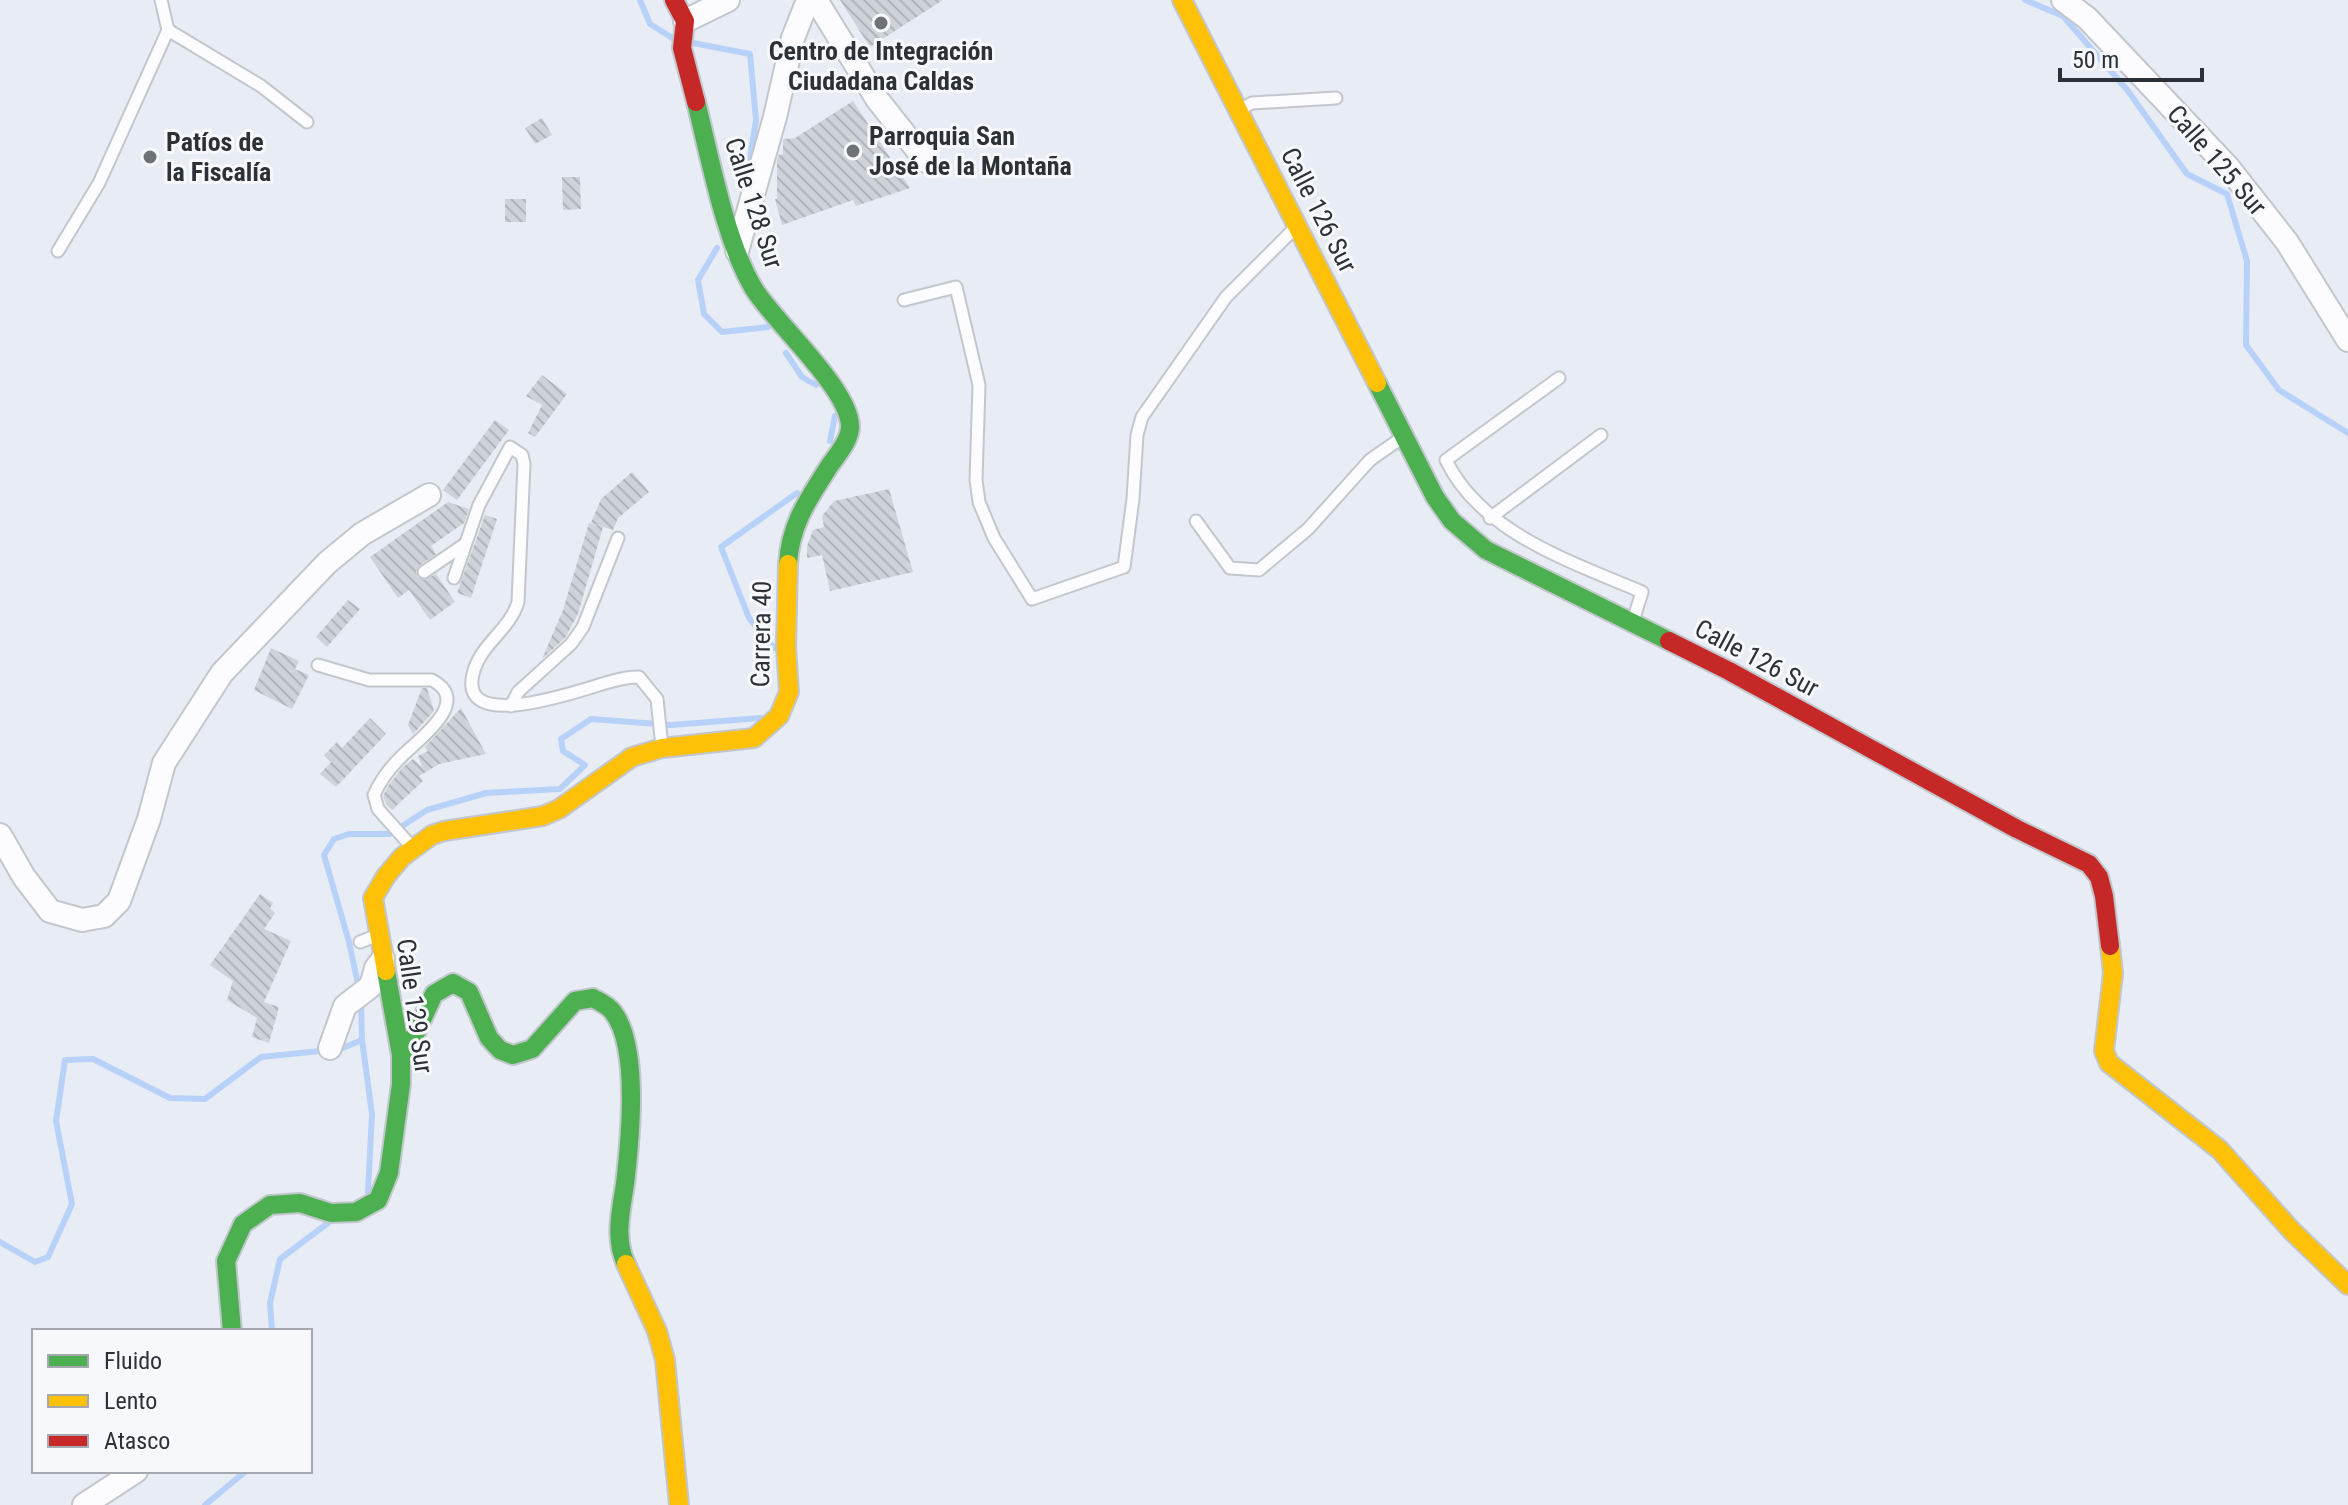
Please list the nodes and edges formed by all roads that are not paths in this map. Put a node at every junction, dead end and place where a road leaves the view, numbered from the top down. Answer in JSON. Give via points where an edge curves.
{"nodes":[{"id":1,"x":161,"y":0,"type":"edge"},
{"id":2,"x":674,"y":0,"type":"edge"},
{"id":3,"x":728,"y":0,"type":"edge"},
{"id":4,"x":808,"y":0,"type":"edge"},
{"id":5,"x":816,"y":0,"type":"edge"},
{"id":6,"x":1182,"y":0,"type":"edge"},
{"id":7,"x":2063,"y":0,"type":"edge"},
{"id":8,"x":168,"y":30,"type":"junction"},
{"id":9,"x":684,"y":34,"type":"junction"},
{"id":10,"x":1336,"y":98,"type":"dead end"},
{"id":11,"x":1239,"y":110,"type":"junction"},
{"id":12,"x":307,"y":122,"type":"dead end"},
{"id":13,"x":926,"y":161,"type":"dead end"},
{"id":14,"x":1298,"y":225,"type":"junction"},
{"id":15,"x":58,"y":251,"type":"dead end"},
{"id":16,"x":737,"y":251,"type":"junction"},
{"id":17,"x":904,"y":300,"type":"dead end"},
{"id":18,"x":2348,"y":340,"type":"edge"},
{"id":19,"x":1559,"y":378,"type":"dead end"},
{"id":20,"x":1601,"y":435,"type":"dead end"},
{"id":21,"x":1404,"y":436,"type":"junction"},
{"id":22,"x":845,"y":443,"type":"joint"},
{"id":23,"x":429,"y":495,"type":"dead end"},
{"id":24,"x":1490,"y":518,"type":"junction"},
{"id":25,"x":1196,"y":521,"type":"dead end"},
{"id":26,"x":618,"y":538,"type":"dead end"},
{"id":27,"x":466,"y":544,"type":"junction"},
{"id":28,"x":424,"y":572,"type":"dead end"},
{"id":29,"x":454,"y":578,"type":"dead end"},
{"id":30,"x":1632,"y":621,"type":"junction"},
{"id":31,"x":318,"y":665,"type":"dead end"},
{"id":32,"x":511,"y":706,"type":"junction"},
{"id":33,"x":662,"y":742,"type":"junction"},
{"id":34,"x":0,"y":835,"type":"edge"},
{"id":35,"x":406,"y":846,"type":"junction"},
{"id":36,"x":379,"y":935,"type":"junction"},
{"id":37,"x":360,"y":942,"type":"dead end"},
{"id":38,"x":383,"y":959,"type":"junction"},
{"id":39,"x":330,"y":1048,"type":"dead end"},
{"id":40,"x":401,"y":1055,"type":"junction"},
{"id":41,"x":2348,"y":1285,"type":"edge"},
{"id":42,"x":232,"y":1329,"type":"edge"},
{"id":43,"x":133,"y":1473,"type":"edge"},
{"id":44,"x":84,"y":1505,"type":"edge"},
{"id":45,"x":679,"y":1505,"type":"edge"}],
"edges":[{"from":1,"to":8,"type":"lane"},
{"from":2,"to":9,"type":"street","name":"Calle 128 Sur"},
{"from":3,"to":9,"type":"street"},
{"from":4,"to":16,"type":"street","via":[[793,38]]},
{"from":5,"to":13,"type":"street","via":[[877,99]]},
{"from":6,"to":11,"type":"street","name":"Calle 126 Sur","via":[[1215,82]]},
{"from":7,"to":18,"type":"street","name":"Calle 125 Sur","via":[[2087,18],[2228,167],[2287,242]]},
{"from":8,"to":12,"type":"lane","via":[[261,86]]},
{"from":8,"to":15,"type":"lane","via":[[99,183]]},
{"from":9,"to":16,"type":"street","name":"Calle 128 Sur"},
{"from":10,"to":11,"type":"lane","via":[[1252,103]]},
{"from":11,"to":14,"type":"street","name":"Calle 126 Sur"},
{"from":14,"to":17,"type":"lane","via":[[1226,297],[1142,417],[1124,567],[1032,599],[994,538],[979,502],[979,385],[956,287]]},
{"from":14,"to":21,"type":"street","name":"Calle 126 Sur"},
{"from":16,"to":22,"type":"street","name":"Calle 128 Sur","via":[[754,289],[833,384],[850,427]]},
{"from":19,"to":24,"type":"lane","via":[[1446,460]]},
{"from":20,"to":24,"type":"lane"},
{"from":21,"to":25,"type":"lane","via":[[1370,460],[1308,529],[1259,570],[1230,568]]},
{"from":21,"to":30,"type":"street","name":"Calle 126 Sur","via":[[1431,499],[1486,550]]},
{"from":22,"to":33,"type":"street","name":"Carrera 40","via":[[802,509],[789,542],[789,692],[779,716],[754,738]]},
{"from":23,"to":34,"type":"street","via":[[362,534],[327,563],[222,673],[164,763],[119,901],[104,916],[82,920],[50,911]]},
{"from":24,"to":30,"type":"lane","via":[[1560,557],[1642,592]]},
{"from":26,"to":32,"type":"lane","via":[[583,627],[518,692]]},
{"from":27,"to":28,"type":"lane"},
{"from":27,"to":29,"type":"lane"},
{"from":27,"to":32,"type":"lane","via":[[479,505],[510,447],[522,455],[524,464],[518,602],[481,652],[472,677],[478,697]]},
{"from":30,"to":41,"type":"street","name":"Calle 126 Sur","via":[[1726,678],[1936,790],[2089,864],[2104,896],[2113,973],[2104,1051],[2109,1063],[2227,1147],[2291,1230]]},
{"from":31,"to":35,"type":"lane","via":[[369,680],[432,680],[446,694],[439,721],[388,770],[374,795],[378,809]]},
{"from":32,"to":33,"type":"lane","via":[[639,677],[657,699]]},
{"from":33,"to":35,"type":"street","name":"Carrera 40","via":[[543,816],[444,831]]},
{"from":35,"to":36,"type":"street","name":"Calle 129 Sur","via":[[373,898]]},
{"from":36,"to":37,"type":"lane"},
{"from":36,"to":38,"type":"street","name":"Calle 129 Sur"},
{"from":38,"to":39,"type":"street","via":[[371,986],[345,1006]]},
{"from":38,"to":40,"type":"street","name":"Calle 129 Sur"},
{"from":40,"to":42,"type":"street","name":"Calle 129 Sur","via":[[389,1173],[378,1200],[356,1212],[331,1213],[300,1203],[270,1205],[243,1224],[226,1261]]},
{"from":40,"to":45,"type":"street","via":[[434,994],[453,983],[469,992],[489,1038],[513,1055],[532,1049],[575,1001],[593,998],[612,1010],[623,1029],[628,1056],[632,1130],[619,1228],[622,1256],[665,1360]]},
{"from":43,"to":44,"type":"street"}]}
